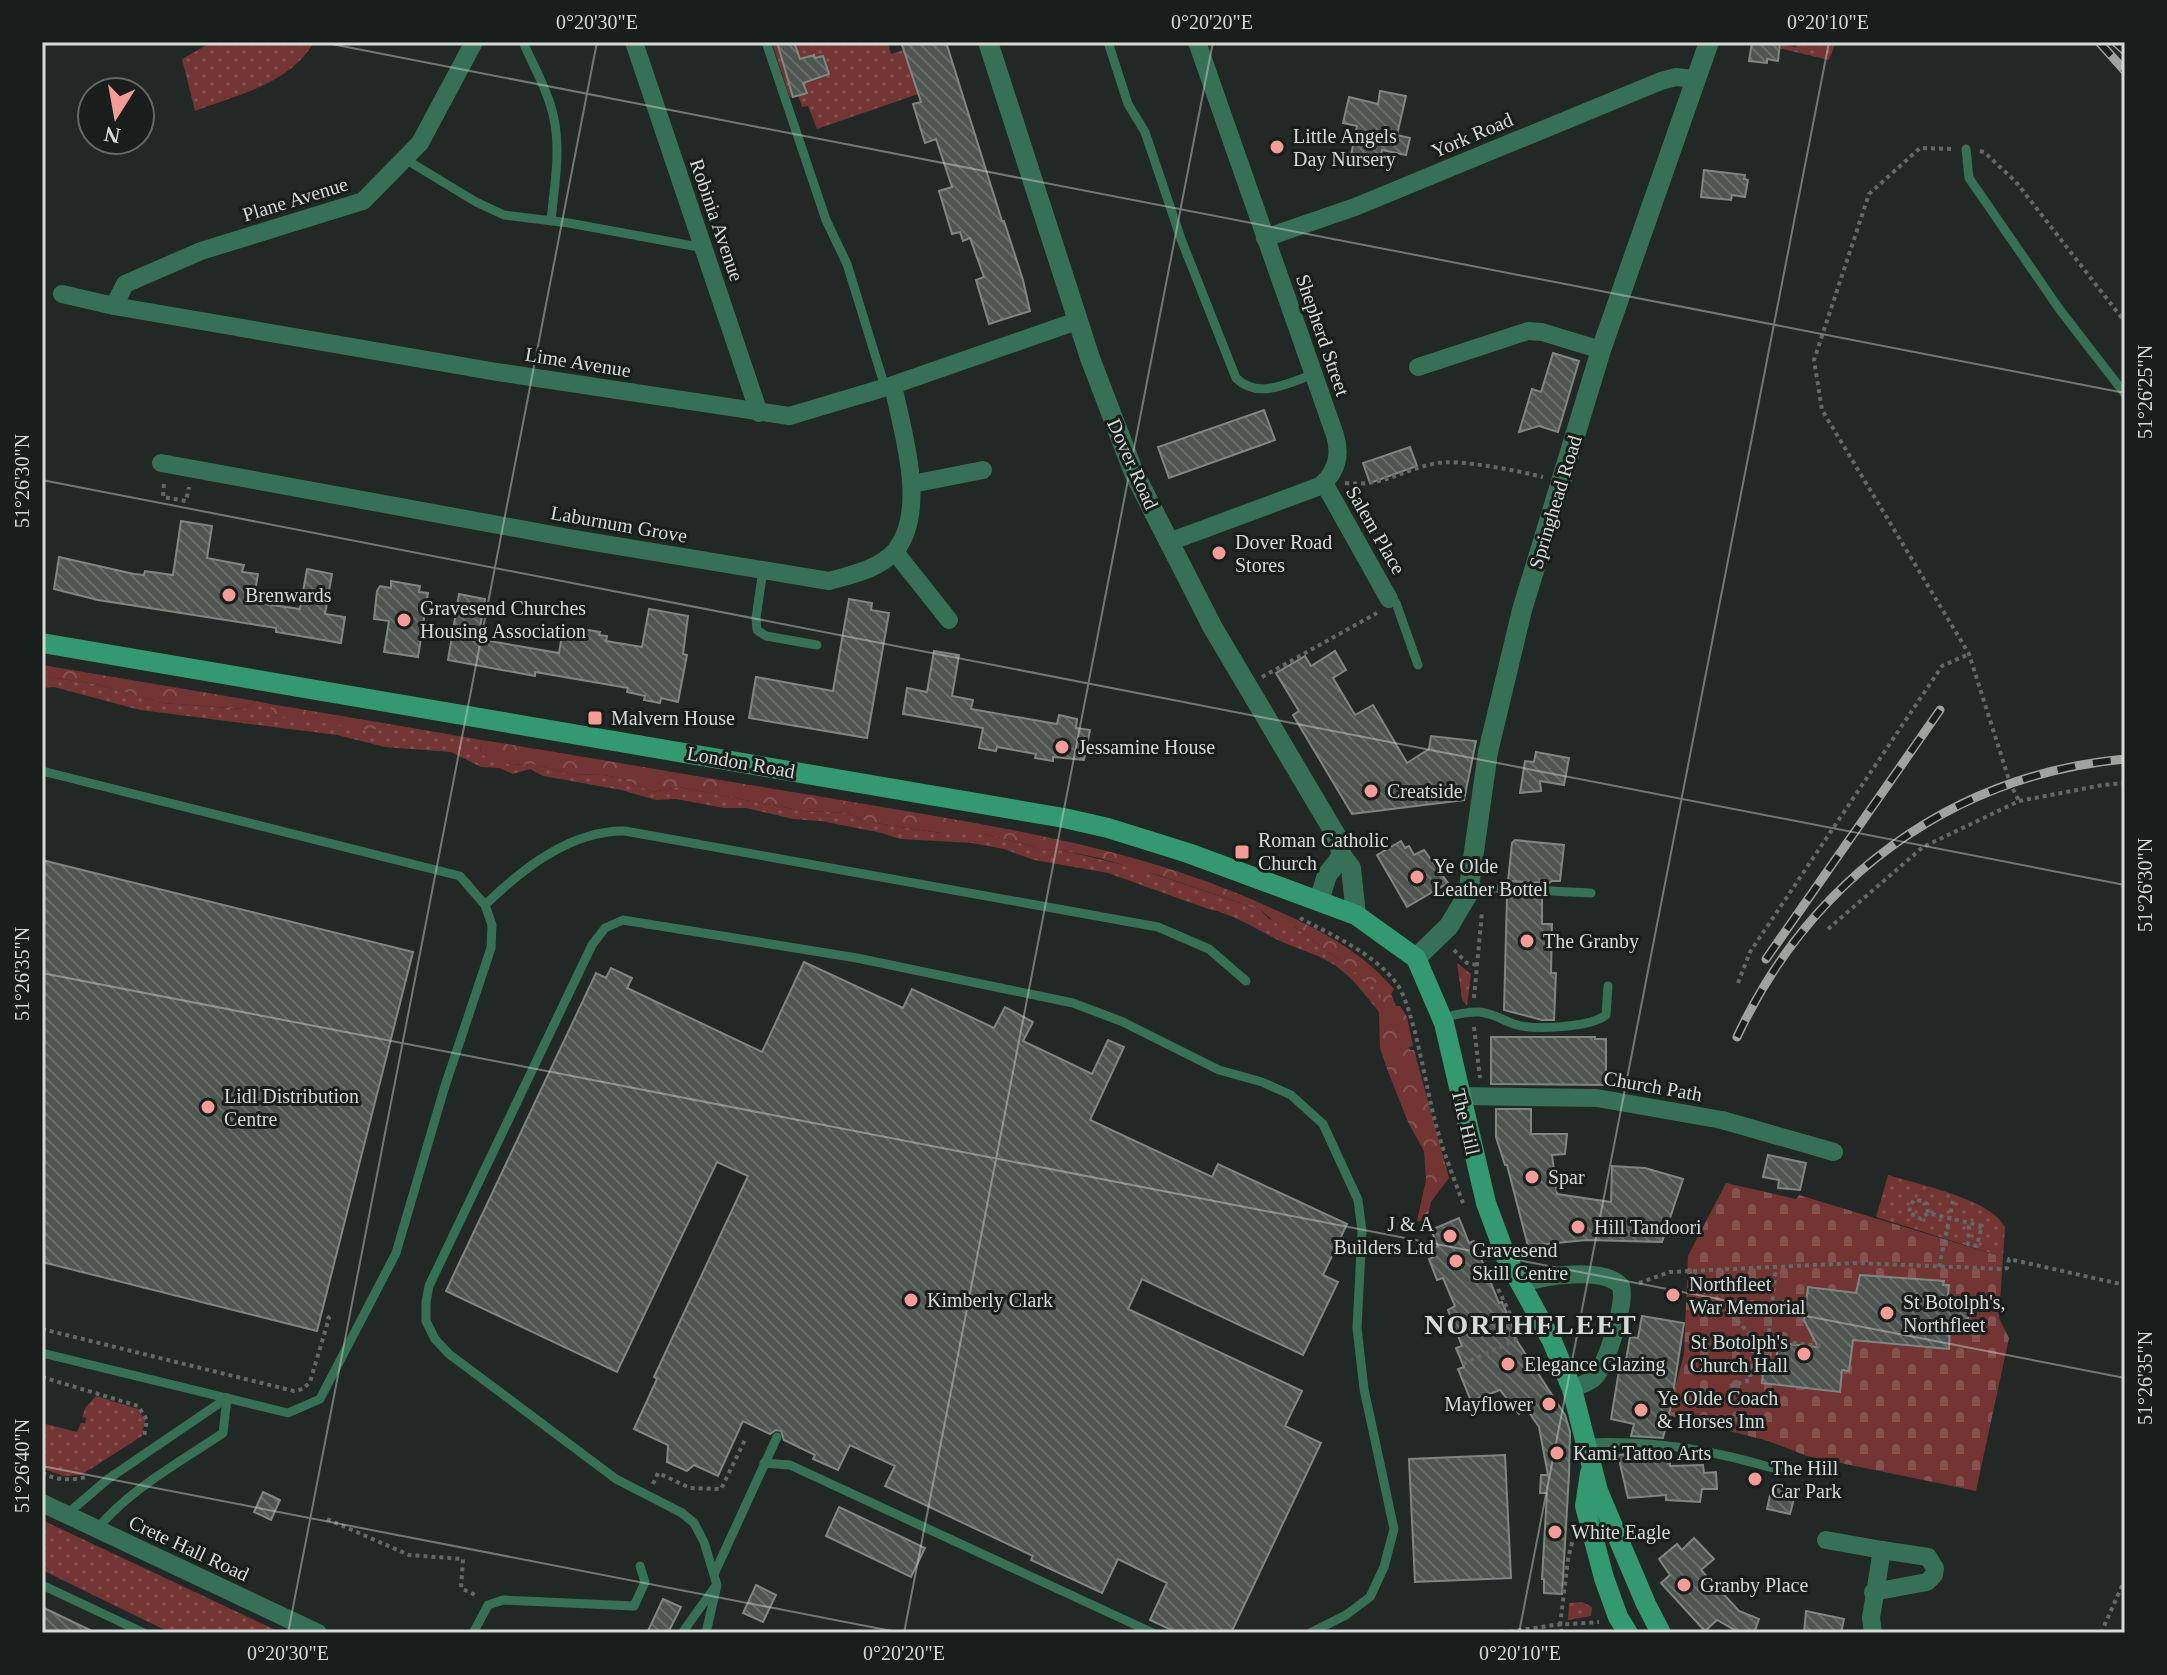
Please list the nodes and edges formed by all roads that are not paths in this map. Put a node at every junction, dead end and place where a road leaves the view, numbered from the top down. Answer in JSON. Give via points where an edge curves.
{"nodes":[{"id":1,"x":474,"y":42,"type":"edge"},
{"id":2,"x":523,"y":42,"type":"edge"},
{"id":3,"x":634,"y":42,"type":"edge"},
{"id":4,"x":766,"y":42,"type":"edge"},
{"id":5,"x":988,"y":42,"type":"edge"},
{"id":6,"x":1108,"y":42,"type":"edge"},
{"id":7,"x":1197,"y":42,"type":"edge"},
{"id":8,"x":1709,"y":42,"type":"edge"},
{"id":9,"x":1695,"y":79,"type":"junction"},
{"id":10,"x":1966,"y":149,"type":"road end"},
{"id":11,"x":405,"y":158,"type":"junction"},
{"id":12,"x":551,"y":221,"type":"junction"},
{"id":13,"x":1265,"y":238,"type":"junction"},
{"id":14,"x":704,"y":248,"type":"junction"},
{"id":15,"x":62,"y":294,"type":"dead end"},
{"id":16,"x":114,"y":306,"type":"junction"},
{"id":17,"x":1077,"y":321,"type":"junction"},
{"id":18,"x":1601,"y":350,"type":"junction"},
{"id":19,"x":1418,"y":367,"type":"dead end"},
{"id":20,"x":1312,"y":375,"type":"junction"},
{"id":21,"x":889,"y":386,"type":"junction"},
{"id":22,"x":2125,"y":394,"type":"edge"},
{"id":23,"x":759,"y":413,"type":"junction"},
{"id":24,"x":983,"y":470,"type":"dead end"},
{"id":25,"x":162,"y":471,"type":"road end"},
{"id":26,"x":1325,"y":482,"type":"junction"},
{"id":27,"x":912,"y":484,"type":"junction"},
{"id":28,"x":1169,"y":542,"type":"junction"},
{"id":29,"x":895,"y":552,"type":"junction"},
{"id":30,"x":763,"y":570,"type":"junction"},
{"id":31,"x":1389,"y":599,"type":"joint"},
{"id":32,"x":949,"y":620,"type":"dead end"},
{"id":33,"x":42,"y":643,"type":"edge"},
{"id":34,"x":817,"y":645,"type":"dead end"},
{"id":35,"x":1418,"y":665,"type":"dead end"},
{"id":36,"x":42,"y":771,"type":"edge"},
{"id":37,"x":1342,"y":856,"type":"junction"},
{"id":38,"x":1477,"y":888,"type":"junction"},
{"id":39,"x":1591,"y":893,"type":"dead end"},
{"id":40,"x":1319,"y":901,"type":"junction"},
{"id":41,"x":485,"y":905,"type":"junction"},
{"id":42,"x":1356,"y":915,"type":"junction"},
{"id":43,"x":1416,"y":958,"type":"junction"},
{"id":44,"x":1246,"y":981,"type":"dead end"},
{"id":45,"x":1608,"y":986,"type":"dead end"},
{"id":46,"x":1442,"y":1018,"type":"junction"},
{"id":47,"x":1459,"y":1096,"type":"junction"},
{"id":48,"x":1834,"y":1152,"type":"dead end"},
{"id":49,"x":1520,"y":1284,"type":"junction"},
{"id":50,"x":42,"y":1353,"type":"edge"},
{"id":51,"x":1572,"y":1389,"type":"junction"},
{"id":52,"x":227,"y":1398,"type":"junction"},
{"id":53,"x":777,"y":1437,"type":"dead end"},
{"id":54,"x":1589,"y":1452,"type":"junction"},
{"id":55,"x":764,"y":1463,"type":"junction"},
{"id":56,"x":1786,"y":1472,"type":"dead end"},
{"id":57,"x":42,"y":1503,"type":"edge"},
{"id":58,"x":67,"y":1514,"type":"junction"},
{"id":59,"x":97,"y":1529,"type":"junction"},
{"id":60,"x":1826,"y":1540,"type":"dead end"},
{"id":61,"x":1882,"y":1550,"type":"junction"},
{"id":62,"x":640,"y":1566,"type":"dead end"},
{"id":63,"x":715,"y":1572,"type":"junction"},
{"id":64,"x":42,"y":1585,"type":"edge"},
{"id":65,"x":717,"y":1585,"type":"junction"},
{"id":66,"x":1873,"y":1592,"type":"junction"},
{"id":67,"x":144,"y":1633,"type":"edge"},
{"id":68,"x":318,"y":1633,"type":"edge"},
{"id":69,"x":473,"y":1633,"type":"edge"},
{"id":70,"x":682,"y":1633,"type":"edge"},
{"id":71,"x":706,"y":1633,"type":"edge"},
{"id":72,"x":1153,"y":1633,"type":"edge"},
{"id":73,"x":1310,"y":1633,"type":"edge"},
{"id":74,"x":1628,"y":1633,"type":"edge"},
{"id":75,"x":1661,"y":1633,"type":"edge"},
{"id":76,"x":1873,"y":1633,"type":"edge"}],
"edges":[{"from":1,"to":11,"type":"street","name":"Plane Avenue","via":[[420,143]]},
{"from":2,"to":12,"type":"lane","via":[[556,128]]},
{"from":3,"to":14,"type":"street","name":"Robinia Avenue"},
{"from":4,"to":21,"type":"lane"},
{"from":5,"to":17,"type":"street","name":"Dover Road"},
{"from":6,"to":20,"type":"lane","via":[[1236,378],[1246,387],[1265,390]]},
{"from":7,"to":13,"type":"street","name":"Shepherd Street"},
{"from":8,"to":9,"type":"street","name":"Springhead Road"},
{"from":9,"to":13,"type":"street","name":"York Road","via":[[1661,81],[1355,207]]},
{"from":9,"to":18,"type":"street","name":"Springhead Road"},
{"from":10,"to":22,"type":"lane","via":[[1969,178]]},
{"from":11,"to":12,"type":"lane","via":[[493,211]]},
{"from":11,"to":16,"type":"street","name":"Plane Avenue","via":[[363,201],[201,251],[125,284]]},
{"from":12,"to":14,"type":"lane"},
{"from":13,"to":20,"type":"street","name":"Shepherd Street"},
{"from":14,"to":23,"type":"street","name":"Robinia Avenue"},
{"from":15,"to":16,"type":"street","name":"Lime Avenue"},
{"from":16,"to":23,"type":"street","name":"Lime Avenue"},
{"from":17,"to":21,"type":"street","name":"Lime Avenue"},
{"from":17,"to":28,"type":"street","name":"Dover Road","via":[[1118,434]]},
{"from":18,"to":19,"type":"street","via":[[1528,331]]},
{"from":18,"to":38,"type":"street","name":"Springhead Road","via":[[1500,694],[1484,776]]},
{"from":20,"to":26,"type":"street","name":"Shepherd Street","via":[[1338,446],[1337,465]]},
{"from":21,"to":23,"type":"street","name":"Lime Avenue","via":[[789,416]]},
{"from":21,"to":27,"type":"street"},
{"from":24,"to":27,"type":"street"},
{"from":25,"to":30,"type":"street","name":"Laburnum Grove"},
{"from":26,"to":28,"type":"street"},
{"from":26,"to":31,"type":"street","name":"Salem Place"},
{"from":27,"to":29,"type":"street","via":[[908,529]]},
{"from":28,"to":37,"type":"street","name":"Dover Road","via":[[1246,686],[1331,827]]},
{"from":29,"to":30,"type":"street","name":"Laburnum Grove","via":[[866,571],[829,581]]},
{"from":29,"to":32,"type":"street"},
{"from":30,"to":34,"type":"lane","via":[[757,630]]},
{"from":31,"to":35,"type":"lane","via":[[1396,603]]},
{"from":33,"to":40,"type":"main road","name":"London Road","via":[[1064,818],[1136,836]]},
{"from":36,"to":41,"type":"lane","via":[[437,869],[460,876]]},
{"from":37,"to":40,"type":"street","via":[[1327,875]]},
{"from":37,"to":42,"type":"street","name":"Dover Road","via":[[1351,868]]},
{"from":38,"to":39,"type":"lane"},
{"from":38,"to":43,"type":"street","name":"Springhead Road"},
{"from":40,"to":42,"type":"main road","name":"London Road"},
{"from":41,"to":44,"type":"lane","via":[[531,865],[584,837],[625,831],[1158,927],[1209,949]]},
{"from":41,"to":52,"type":"lane","via":[[492,925],[490,951],[396,1253],[327,1386],[320,1399],[288,1413]]},
{"from":42,"to":43,"type":"main road","name":"London Road"},
{"from":43,"to":46,"type":"main road","name":"The Hill"},
{"from":45,"to":46,"type":"lane","via":[[1606,1015],[1591,1022],[1522,1025],[1473,1012]]},
{"from":46,"to":47,"type":"main road","name":"The Hill"},
{"from":47,"to":48,"type":"street","name":"Church Path","via":[[1597,1098],[1722,1120]]},
{"from":47,"to":49,"type":"main road","name":"The Hill","via":[[1486,1203]]},
{"from":49,"to":51,"type":"main road","name":"The Hill"},
{"from":49,"to":51,"type":"street","via":[[1543,1277],[1592,1275],[1614,1279],[1622,1289],[1621,1309],[1600,1367],[1591,1380]]},
{"from":50,"to":52,"type":"lane"},
{"from":51,"to":54,"type":"main road","name":"The Hill"},
{"from":52,"to":58,"type":"lane","via":[[108,1479]]},
{"from":52,"to":59,"type":"lane","via":[[223,1433],[133,1495]]},
{"from":53,"to":55,"type":"lane"},
{"from":54,"to":56,"type":"lane","via":[[1672,1444]]},
{"from":54,"to":74,"type":"main road","via":[[1585,1506],[1609,1591]]},
{"from":54,"to":75,"type":"main road","name":"The Hill","via":[[1598,1491]]},
{"from":55,"to":63,"type":"lane"},
{"from":55,"to":72,"type":"lane","via":[[790,1465]]},
{"from":57,"to":58,"type":"street","name":"Crete Hall Road"},
{"from":58,"to":59,"type":"street","name":"Crete Hall Road"},
{"from":59,"to":68,"type":"street","name":"Crete Hall Road"},
{"from":60,"to":61,"type":"street"},
{"from":61,"to":66,"type":"street"},
{"from":61,"to":66,"type":"street","via":[[1928,1557],[1934,1575],[1927,1582]]},
{"from":62,"to":69,"type":"lane","via":[[645,1582],[634,1606],[503,1600],[488,1605]]},
{"from":63,"to":65,"type":"lane"},
{"from":63,"to":73,"type":"lane","via":[[694,1523],[616,1479],[449,1354],[432,1334],[425,1311],[429,1286],[592,945],[605,928],[623,920],[884,963],[1073,1003],[1219,1070],[1291,1095],[1323,1124],[1358,1200],[1362,1231],[1357,1328],[1364,1389],[1394,1529],[1370,1597]]},
{"from":64,"to":67,"type":"lane"},
{"from":65,"to":70,"type":"lane"},
{"from":65,"to":71,"type":"lane"},
{"from":66,"to":76,"type":"street"}]}
